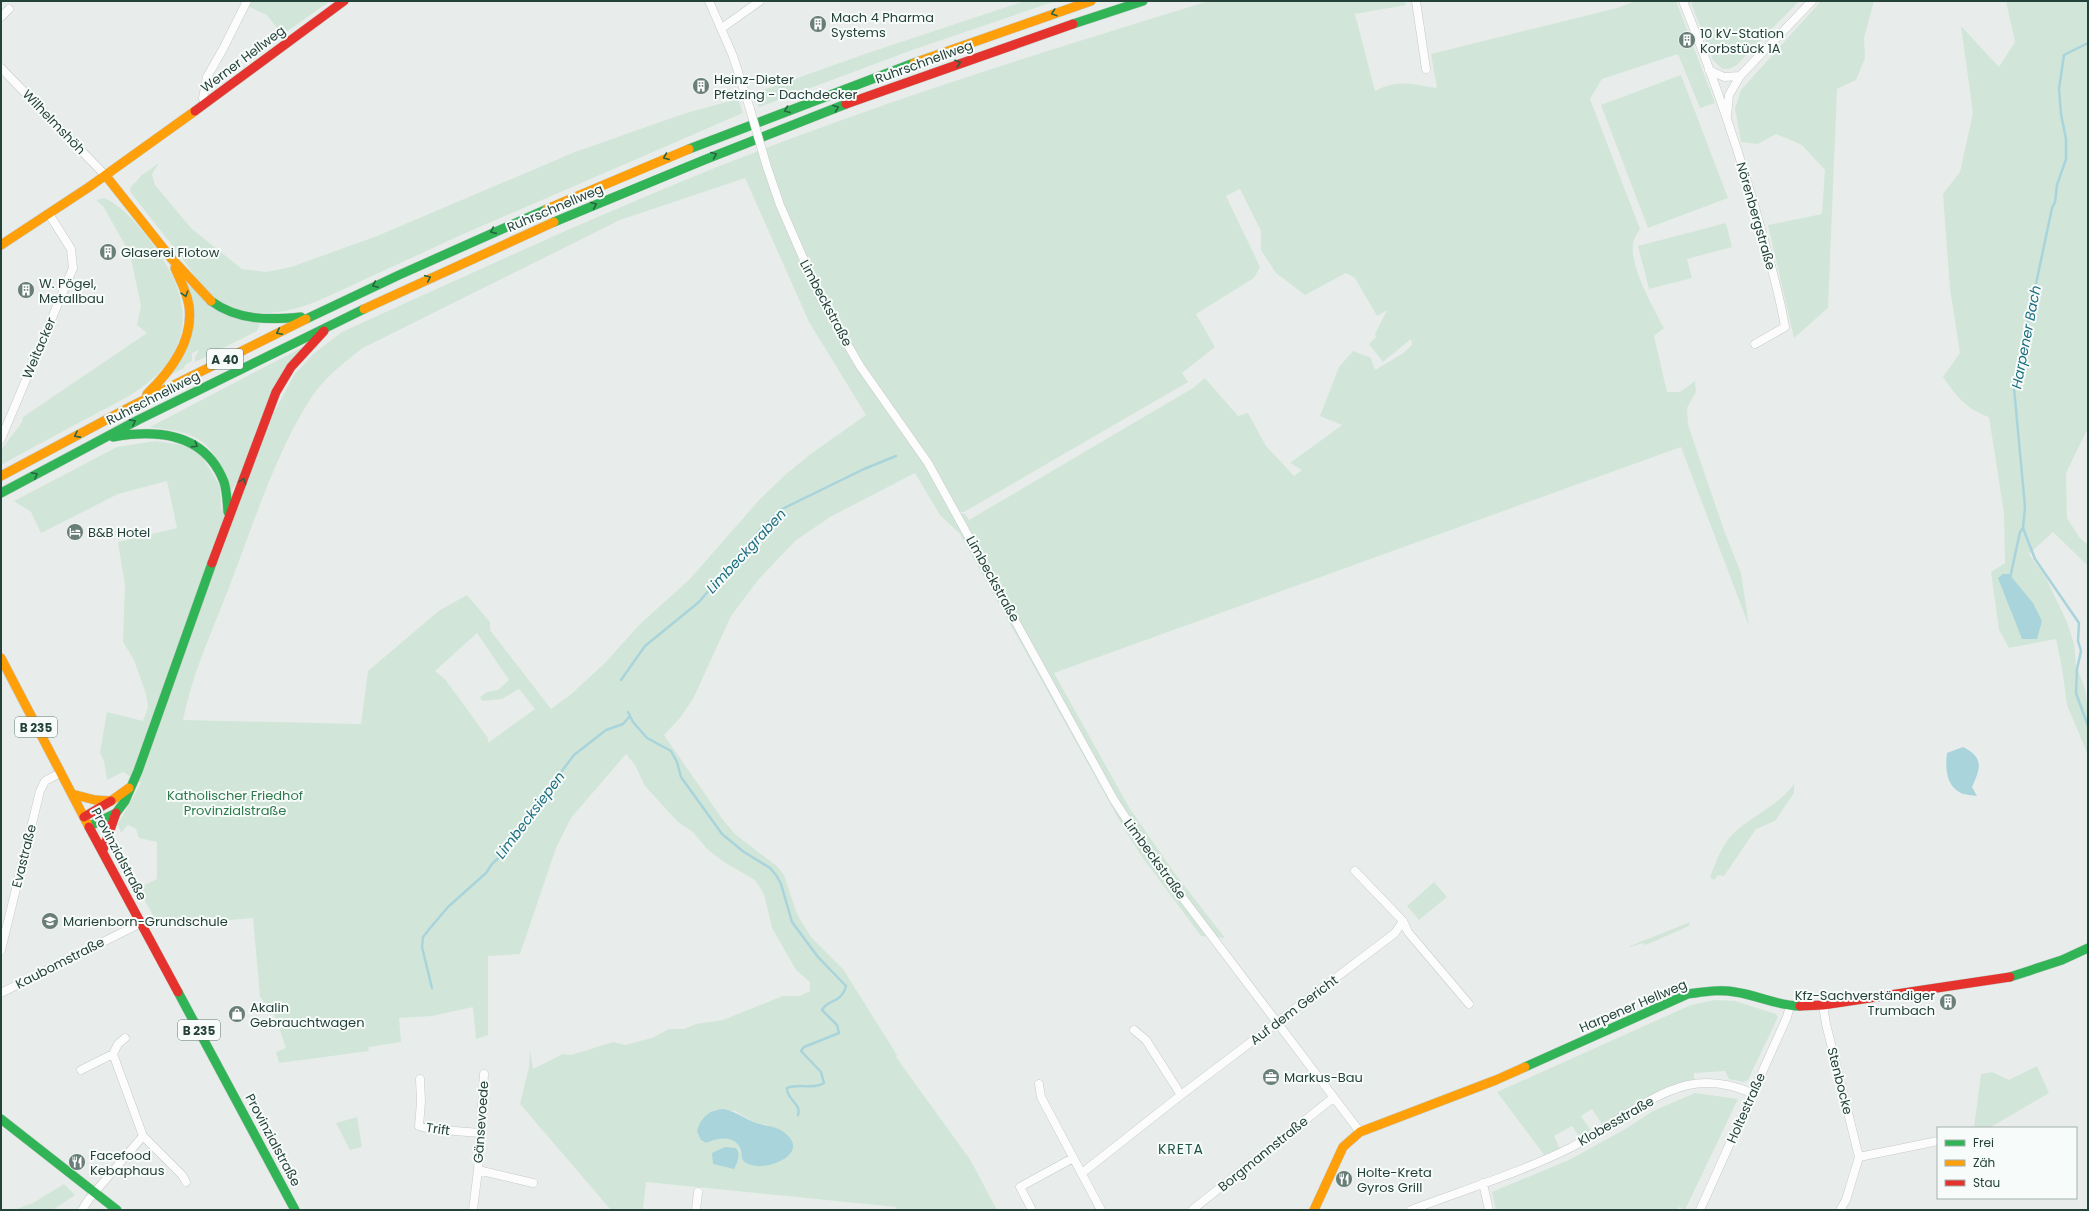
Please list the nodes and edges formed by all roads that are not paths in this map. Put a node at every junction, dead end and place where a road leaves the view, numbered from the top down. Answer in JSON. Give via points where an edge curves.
{"nodes":[{"id":1,"x":247,"y":1,"type":"edge"},
{"id":2,"x":344,"y":1,"type":"edge"},
{"id":3,"x":709,"y":1,"type":"edge"},
{"id":4,"x":760,"y":1,"type":"edge"},
{"id":5,"x":1091,"y":1,"type":"edge"},
{"id":6,"x":1143,"y":1,"type":"edge"},
{"id":7,"x":1416,"y":1,"type":"edge"},
{"id":8,"x":1683,"y":1,"type":"edge"},
{"id":9,"x":1812,"y":1,"type":"edge"},
{"id":10,"x":9,"y":9,"type":"dead end"},
{"id":11,"x":1,"y":17,"type":"edge"},
{"id":12,"x":722,"y":28,"type":"junction"},
{"id":13,"x":1,"y":68,"type":"edge"},
{"id":14,"x":1426,"y":68,"type":"dead end"},
{"id":15,"x":1709,"y":70,"type":"junction"},
{"id":16,"x":1740,"y":76,"type":"junction"},
{"id":17,"x":205,"y":103,"type":"junction"},
{"id":18,"x":1727,"y":118,"type":"junction"},
{"id":19,"x":106,"y":176,"type":"junction"},
{"id":20,"x":49,"y":214,"type":"junction"},
{"id":21,"x":1,"y":245,"type":"edge"},
{"id":22,"x":171,"y":258,"type":"junction"},
{"id":23,"x":326,"y":308,"type":"junction"},
{"id":24,"x":350,"y":314,"type":"junction"},
{"id":25,"x":1755,"y":344,"type":"dead end"},
{"id":26,"x":124,"y":410,"type":"junction"},
{"id":27,"x":1,"y":439,"type":"edge"},
{"id":28,"x":86,"y":447,"type":"junction"},
{"id":29,"x":1,"y":476,"type":"edge"},
{"id":30,"x":1,"y":493,"type":"edge"},
{"id":31,"x":229,"y":517,"type":"junction"},
{"id":32,"x":1,"y":658,"type":"edge"},
{"id":33,"x":60,"y":773,"type":"junction"},
{"id":34,"x":130,"y":788,"type":"junction"},
{"id":35,"x":72,"y":794,"type":"junction"},
{"id":36,"x":111,"y":801,"type":"junction"},
{"id":37,"x":116,"y":813,"type":"junction"},
{"id":38,"x":84,"y":817,"type":"junction"},
{"id":39,"x":90,"y":826,"type":"junction"},
{"id":40,"x":103,"y":850,"type":"junction"},
{"id":41,"x":1355,"y":871,"type":"dead end"},
{"id":42,"x":1403,"y":922,"type":"junction"},
{"id":43,"x":141,"y":923,"type":"junction"},
{"id":44,"x":2088,"y":948,"type":"edge"},
{"id":45,"x":1,"y":950,"type":"edge"},
{"id":46,"x":1,"y":993,"type":"edge"},
{"id":47,"x":1469,"y":1004,"type":"dead end"},
{"id":48,"x":1823,"y":1005,"type":"junction"},
{"id":49,"x":1790,"y":1006,"type":"junction"},
{"id":50,"x":1276,"y":1024,"type":"junction"},
{"id":51,"x":1134,"y":1030,"type":"dead end"},
{"id":52,"x":125,"y":1038,"type":"dead end"},
{"id":53,"x":113,"y":1054,"type":"junction"},
{"id":54,"x":80,"y":1070,"type":"dead end"},
{"id":55,"x":484,"y":1074,"type":"dead end"},
{"id":56,"x":420,"y":1079,"type":"dead end"},
{"id":57,"x":1039,"y":1084,"type":"dead end"},
{"id":58,"x":1752,"y":1093,"type":"junction"},
{"id":59,"x":1181,"y":1095,"type":"junction"},
{"id":60,"x":1333,"y":1098,"type":"junction"},
{"id":61,"x":1,"y":1119,"type":"edge"},
{"id":62,"x":1360,"y":1132,"type":"junction"},
{"id":63,"x":480,"y":1134,"type":"junction"},
{"id":64,"x":143,"y":1136,"type":"junction"},
{"id":65,"x":1937,"y":1141,"type":"edge"},
{"id":66,"x":1859,"y":1157,"type":"junction"},
{"id":67,"x":1073,"y":1158,"type":"junction"},
{"id":68,"x":478,"y":1170,"type":"junction"},
{"id":69,"x":1082,"y":1173,"type":"junction"},
{"id":70,"x":186,"y":1182,"type":"dead end"},
{"id":71,"x":533,"y":1182,"type":"dead end"},
{"id":72,"x":1483,"y":1183,"type":"junction"},
{"id":73,"x":95,"y":1192,"type":"junction"},
{"id":74,"x":698,"y":1192,"type":"dead end"},
{"id":75,"x":82,"y":1210,"type":"edge"},
{"id":76,"x":117,"y":1210,"type":"edge"},
{"id":77,"x":295,"y":1210,"type":"edge"},
{"id":78,"x":473,"y":1210,"type":"edge"},
{"id":79,"x":696,"y":1210,"type":"edge"},
{"id":80,"x":1032,"y":1210,"type":"edge"},
{"id":81,"x":1101,"y":1210,"type":"edge"},
{"id":82,"x":1192,"y":1210,"type":"edge"},
{"id":83,"x":1314,"y":1210,"type":"edge"},
{"id":84,"x":1411,"y":1210,"type":"edge"},
{"id":85,"x":1489,"y":1210,"type":"edge"},
{"id":86,"x":1700,"y":1210,"type":"edge"},
{"id":87,"x":1840,"y":1210,"type":"edge"}],
"edges":[{"from":1,"to":17,"type":"street","via":[[224,49],[207,77],[203,98]]},
{"from":2,"to":17,"type":"main road","name":"Werner Hellweg"},
{"from":3,"to":12,"type":"street","name":"Limbeckstraße"},
{"from":4,"to":12,"type":"street"},
{"from":5,"to":23,"type":"main road","name":"Ruhrschnellweg","number":"A 40","one_way":true,"via":[[910,64],[702,143],[506,226]]},
{"from":24,"to":6,"type":"main road","name":"Ruhrschnellweg","number":"A 40","one_way":true,"via":[[558,220],[778,130],[947,67]]},
{"from":7,"to":14,"type":"street"},
{"from":8,"to":15,"type":"street"},
{"from":9,"to":16,"type":"street","name":"Nörenbergstraße"},
{"from":10,"to":11,"type":"street"},
{"from":12,"to":50,"type":"street","name":"Limbeckstraße","bridge":true,"via":[[788,227],[821,300],[860,366],[928,464],[1114,800],[1148,852]]},
{"from":13,"to":19,"type":"street","name":"Wilhelmshöh"},
{"from":15,"to":16,"type":"street","via":[[1724,77]]},
{"from":15,"to":18,"type":"street"},
{"from":16,"to":18,"type":"street","name":"Nörenbergstraße","via":[[1729,95]]},
{"from":17,"to":19,"type":"main road","name":"Werner Hellweg"},
{"from":18,"to":25,"type":"street","name":"Nörenbergstraße","via":[[1752,195],[1781,306],[1784,327]]},
{"from":19,"to":20,"type":"main road","name":"Werner Hellweg"},
{"from":19,"to":22,"type":"main road"},
{"from":20,"to":21,"type":"main road","name":"Werner Hellweg"},
{"from":20,"to":27,"type":"street","name":"Weitacker","via":[[71,249],[73,268]]},
{"from":22,"to":23,"type":"main road","via":[[208,299],[223,309],[242,316],[282,319],[308,315]]},
{"from":22,"to":26,"type":"main road","one_way":true,"via":[[189,307],[187,337],[177,358],[162,378],[145,396]]},
{"from":23,"to":26,"type":"main road","name":"Ruhrschnellweg","number":"A 40","one_way":true},
{"from":28,"to":24,"type":"main road","name":"Ruhrschnellweg","number":"A 40","one_way":true},
{"from":31,"to":24,"type":"main road","one_way":true,"via":[[276,392],[283,380],[312,342],[331,325]]},
{"from":26,"to":29,"type":"main road","name":"Ruhrschnellweg","number":"A 40","one_way":true},
{"from":30,"to":28,"type":"main road","name":"Ruhrschnellweg","number":"A 40","one_way":true},
{"from":28,"to":31,"type":"main road","one_way":true,"via":[[115,437],[143,433],[188,440],[204,451],[217,466],[225,483]]},
{"from":31,"to":34,"type":"main road"},
{"from":32,"to":33,"type":"main road","name":"Provinzialstraße","number":"B 235"},
{"from":33,"to":35,"type":"main road","name":"Provinzialstraße","number":"B 235"},
{"from":33,"to":45,"type":"street","name":"Evastraße","via":[[45,781],[40,791]]},
{"from":34,"to":36,"type":"main road"},
{"from":34,"to":37,"type":"main road"},
{"from":35,"to":36,"type":"main road"},
{"from":35,"to":38,"type":"main road","name":"Provinzialstraße","number":"B 235"},
{"from":36,"to":38,"type":"main road"},
{"from":37,"to":39,"type":"main road"},
{"from":37,"to":40,"type":"main road"},
{"from":38,"to":39,"type":"main road","name":"Provinzialstraße","number":"B 235"},
{"from":39,"to":40,"type":"main road","name":"Provinzialstraße","number":"B 235"},
{"from":40,"to":43,"type":"main road","name":"Provinzialstraße","number":"B 235"},
{"from":41,"to":42,"type":"street"},
{"from":42,"to":47,"type":"street","via":[[1408,932]]},
{"from":42,"to":50,"type":"street","name":"Auf dem Gericht","via":[[1395,933]]},
{"from":43,"to":46,"type":"street","name":"Kaubomstraße"},
{"from":43,"to":77,"type":"main road","name":"Provinzialstraße","number":"B 235"},
{"from":44,"to":48,"type":"main road","name":"Harpener Hellweg","via":[[2062,960],[2004,979]]},
{"from":48,"to":49,"type":"main road","name":"Harpener Hellweg"},
{"from":48,"to":66,"type":"street","name":"Stenbocke"},
{"from":49,"to":58,"type":"street","name":"Holtestraße"},
{"from":49,"to":62,"type":"main road","name":"Harpener Hellweg","via":[[1736,992],[1717,990],[1688,994],[1496,1080]]},
{"from":50,"to":59,"type":"street","name":"Auf dem Gericht"},
{"from":50,"to":60,"type":"street","name":"Limbeckstraße"},
{"from":51,"to":59,"type":"street","via":[[1146,1040]]},
{"from":52,"to":53,"type":"street"},
{"from":53,"to":54,"type":"street"},
{"from":53,"to":64,"type":"street"},
{"from":55,"to":63,"type":"street","name":"Gänsevoede"},
{"from":56,"to":63,"type":"street","name":"Trift","via":[[419,1126]]},
{"from":57,"to":67,"type":"street","via":[[1041,1097]]},
{"from":58,"to":72,"type":"street","name":"Klobesstraße","via":[[1720,1082],[1674,1089],[1571,1147]]},
{"from":58,"to":86,"type":"street","name":"Holtestraße"},
{"from":59,"to":69,"type":"street","name":"Auf dem Gericht"},
{"from":60,"to":62,"type":"street","name":"Limbeckstraße"},
{"from":60,"to":82,"type":"street","name":"Borgmannstraße"},
{"from":61,"to":73,"type":"main road"},
{"from":62,"to":83,"type":"main road","name":"Harpener Hellweg","via":[[1343,1147]]},
{"from":63,"to":68,"type":"street","name":"Gänsevoede"},
{"from":64,"to":70,"type":"street"},
{"from":64,"to":73,"type":"street"},
{"from":65,"to":66,"type":"street"},
{"from":66,"to":87,"type":"street","via":[[1846,1200]]},
{"from":67,"to":69,"type":"street"},
{"from":67,"to":80,"type":"street","via":[[1020,1187]]},
{"from":68,"to":71,"type":"street","name":"Gänsevoede"},
{"from":68,"to":78,"type":"street","name":"Gänsevoede"},
{"from":69,"to":81,"type":"street"},
{"from":72,"to":84,"type":"street","name":"Klobesstraße"},
{"from":72,"to":85,"type":"street"},
{"from":73,"to":75,"type":"street"},
{"from":73,"to":76,"type":"main road"},
{"from":74,"to":79,"type":"street"}]}
